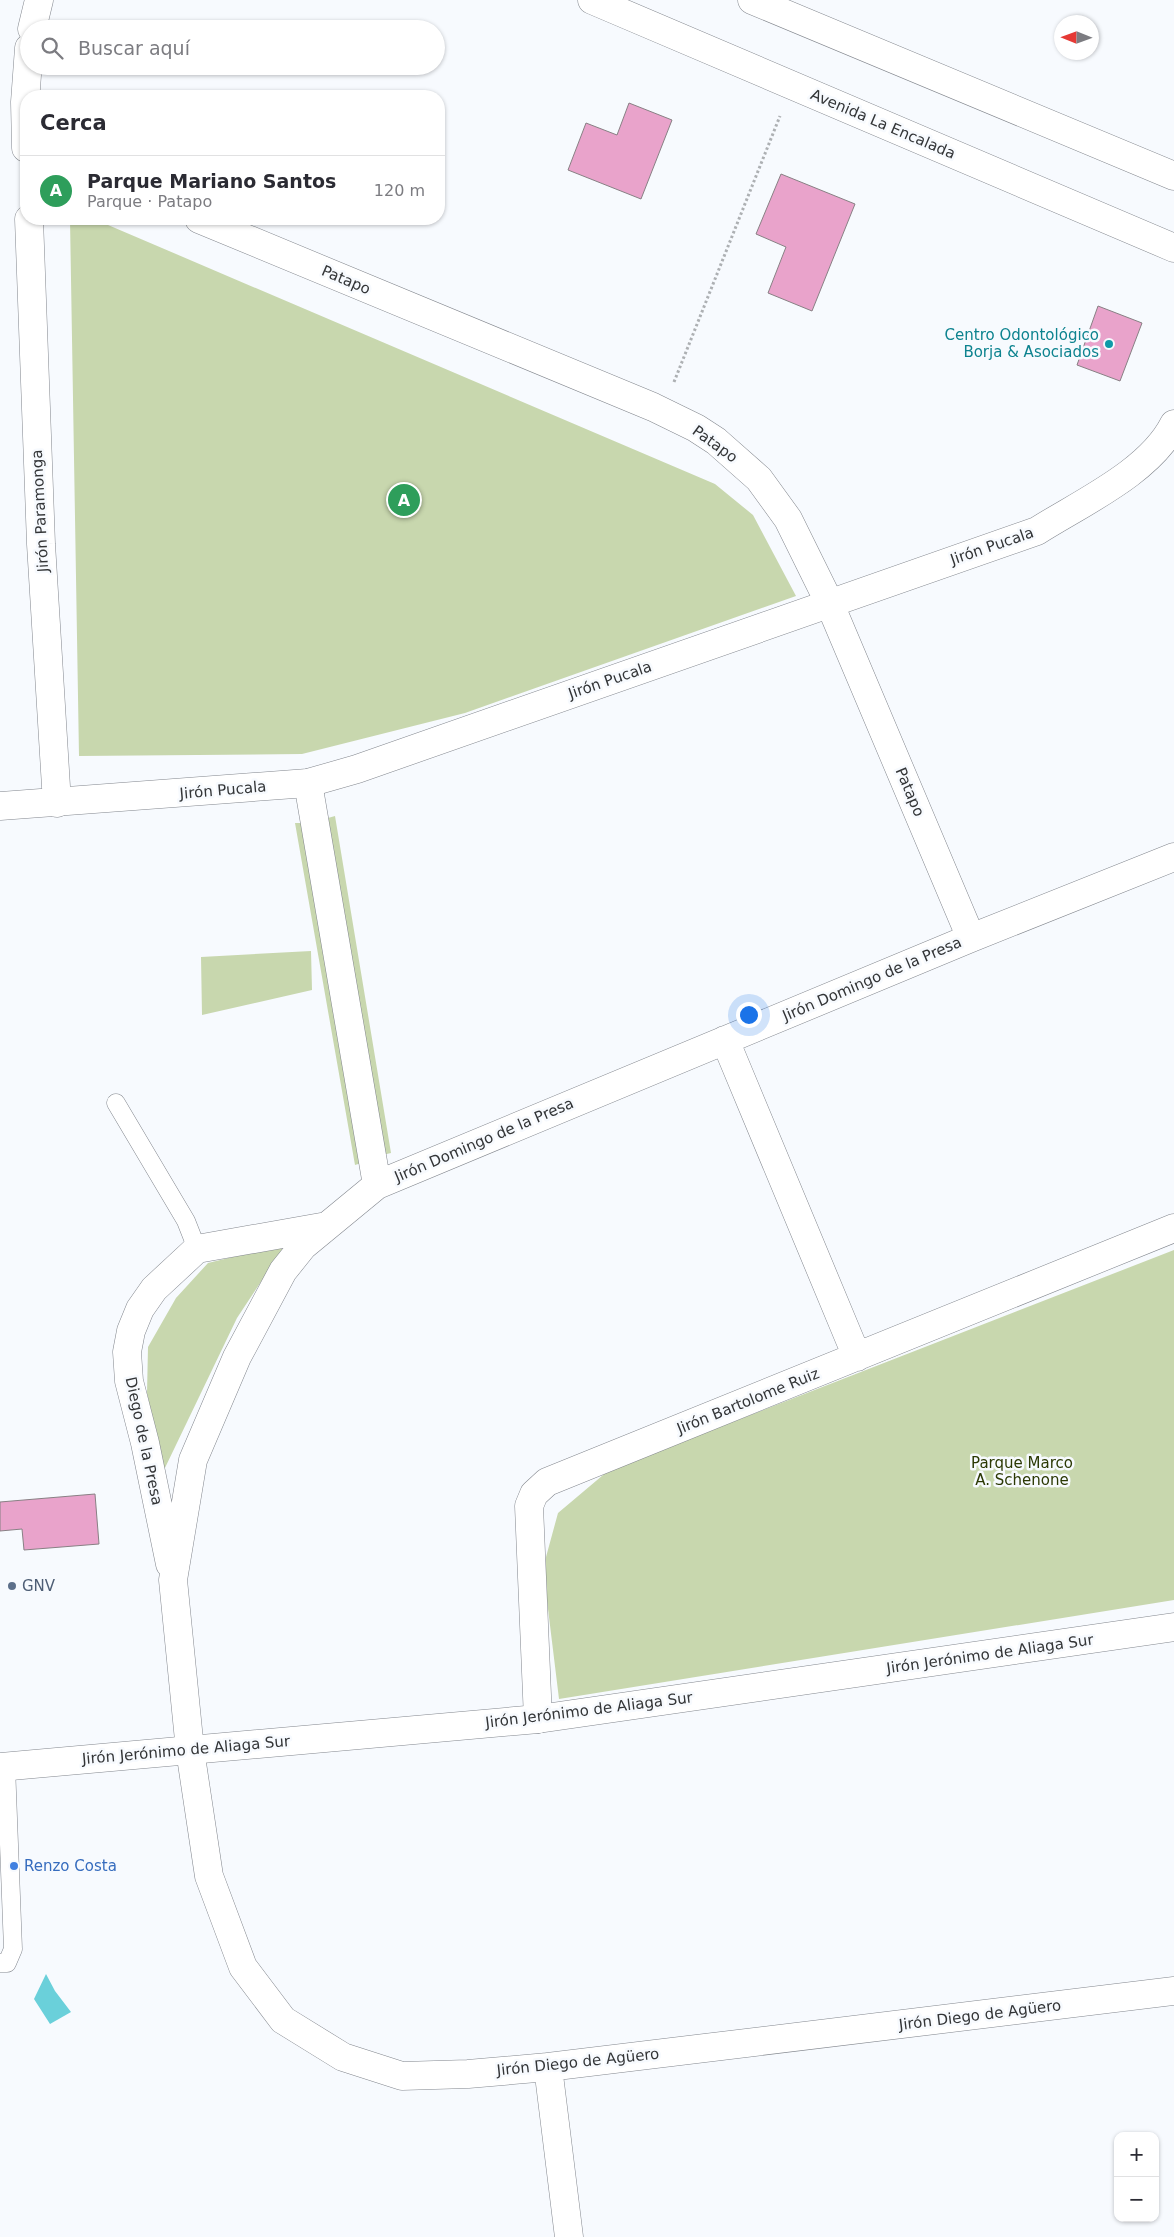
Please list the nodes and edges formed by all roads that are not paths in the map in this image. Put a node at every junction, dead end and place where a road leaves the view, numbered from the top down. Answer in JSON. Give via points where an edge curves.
{"nodes":[{"id":1,"x":39,"y":0,"type":"edge"},
{"id":2,"x":592,"y":0,"type":"edge"},
{"id":3,"x":752,"y":0,"type":"edge"},
{"id":4,"x":34,"y":20,"type":"edge"},
{"id":5,"x":27,"y":75,"type":"edge"},
{"id":6,"x":26,"y":90,"type":"edge"},
{"id":7,"x":1174,"y":176,"type":"edge"},
{"id":8,"x":29,"y":225,"type":"edge"},
{"id":9,"x":213,"y":225,"type":"edge"},
{"id":10,"x":1174,"y":248,"type":"edge"},
{"id":11,"x":1174,"y":424,"type":"edge"},
{"id":12,"x":829,"y":602,"type":"junction"},
{"id":13,"x":308,"y":782,"type":"junction"},
{"id":14,"x":57,"y":803,"type":"junction"},
{"id":15,"x":0,"y":806,"type":"edge"},
{"id":16,"x":1174,"y":857,"type":"edge"},
{"id":17,"x":971,"y":938,"type":"junction"},
{"id":18,"x":725,"y":1040,"type":"junction"},
{"id":19,"x":116,"y":1104,"type":"dead end"},
{"id":20,"x":377,"y":1184,"type":"junction"},
{"id":21,"x":329,"y":1226,"type":"junction"},
{"id":22,"x":1174,"y":1228,"type":"edge"},
{"id":23,"x":198,"y":1249,"type":"junction"},
{"id":24,"x":856,"y":1357,"type":"junction"},
{"id":25,"x":173,"y":1580,"type":"junction"},
{"id":26,"x":1174,"y":1627,"type":"edge"},
{"id":27,"x":538,"y":1719,"type":"junction"},
{"id":28,"x":190,"y":1750,"type":"junction"},
{"id":29,"x":3,"y":1767,"type":"edge"},
{"id":30,"x":0,"y":1963,"type":"edge"},
{"id":31,"x":1174,"y":1991,"type":"edge"},
{"id":32,"x":548,"y":2067,"type":"junction"},
{"id":33,"x":569,"y":2237,"type":"edge"}],
"edges":[{"from":1,"to":4,"type":"street"},
{"from":2,"to":10,"type":"street","name":"Avenida La Encalada"},
{"from":3,"to":7,"type":"street"},
{"from":5,"to":6,"type":"street"},
{"from":8,"to":14,"type":"street","name":"Jirón Paramonga","via":[[42,544]]},
{"from":9,"to":12,"type":"street","name":"Patapo","via":[[662,412],[716,441],[759,479],[788,520]]},
{"from":11,"to":12,"type":"street","name":"Jirón Pucala","via":[[1151,455],[1119,480],[1037,531]]},
{"from":12,"to":13,"type":"street","name":"Jirón Pucala","via":[[357,769]]},
{"from":12,"to":17,"type":"street","name":"Patapo"},
{"from":13,"to":14,"type":"street","name":"Jirón Pucala"},
{"from":13,"to":20,"type":"street"},
{"from":14,"to":15,"type":"street","name":"Jirón Pucala"},
{"from":16,"to":17,"type":"street","name":"Jirón Domingo de la Presa"},
{"from":17,"to":18,"type":"street","name":"Jirón Domingo de la Presa"},
{"from":18,"to":20,"type":"street","name":"Jirón Domingo de la Presa"},
{"from":18,"to":24,"type":"street"},
{"from":19,"to":23,"type":"lane","via":[[186,1222]]},
{"from":20,"to":21,"type":"street","name":"Jirón Domingo de la Presa"},
{"from":21,"to":23,"type":"street"},
{"from":21,"to":25,"type":"street","name":"Jirón Domingo de la Presa","via":[[303,1246],[283,1272],[237,1357],[193,1460]]},
{"from":22,"to":24,"type":"street","name":"Jirón Bartolome Ruiz"},
{"from":23,"to":25,"type":"street","name":"Diego de la Presa","via":[[154,1289],[140,1309],[127,1352],[128,1382],[145,1443]]},
{"from":24,"to":27,"type":"street","name":"Jirón Bartolome Ruiz","via":[[547,1482],[534,1494],[529,1506]]},
{"from":25,"to":28,"type":"street","name":"Jirón Domingo de la Presa"},
{"from":26,"to":27,"type":"street","name":"Jirón Jerónimo de Aliaga Sur"},
{"from":27,"to":28,"type":"street","name":"Jirón Jerónimo de Aliaga Sur"},
{"from":28,"to":29,"type":"street","name":"Jirón Jerónimo de Aliaga Sur"},
{"from":28,"to":32,"type":"street","name":"Jirón Diego de Agüero","via":[[209,1876],[243,1967],[283,2020],[343,2057],[402,2076]]},
{"from":29,"to":30,"type":"lane","via":[[13,1949],[7,1963]]},
{"from":31,"to":32,"type":"street","name":"Jirón Diego de Agüero"},
{"from":32,"to":33,"type":"street"}]}
